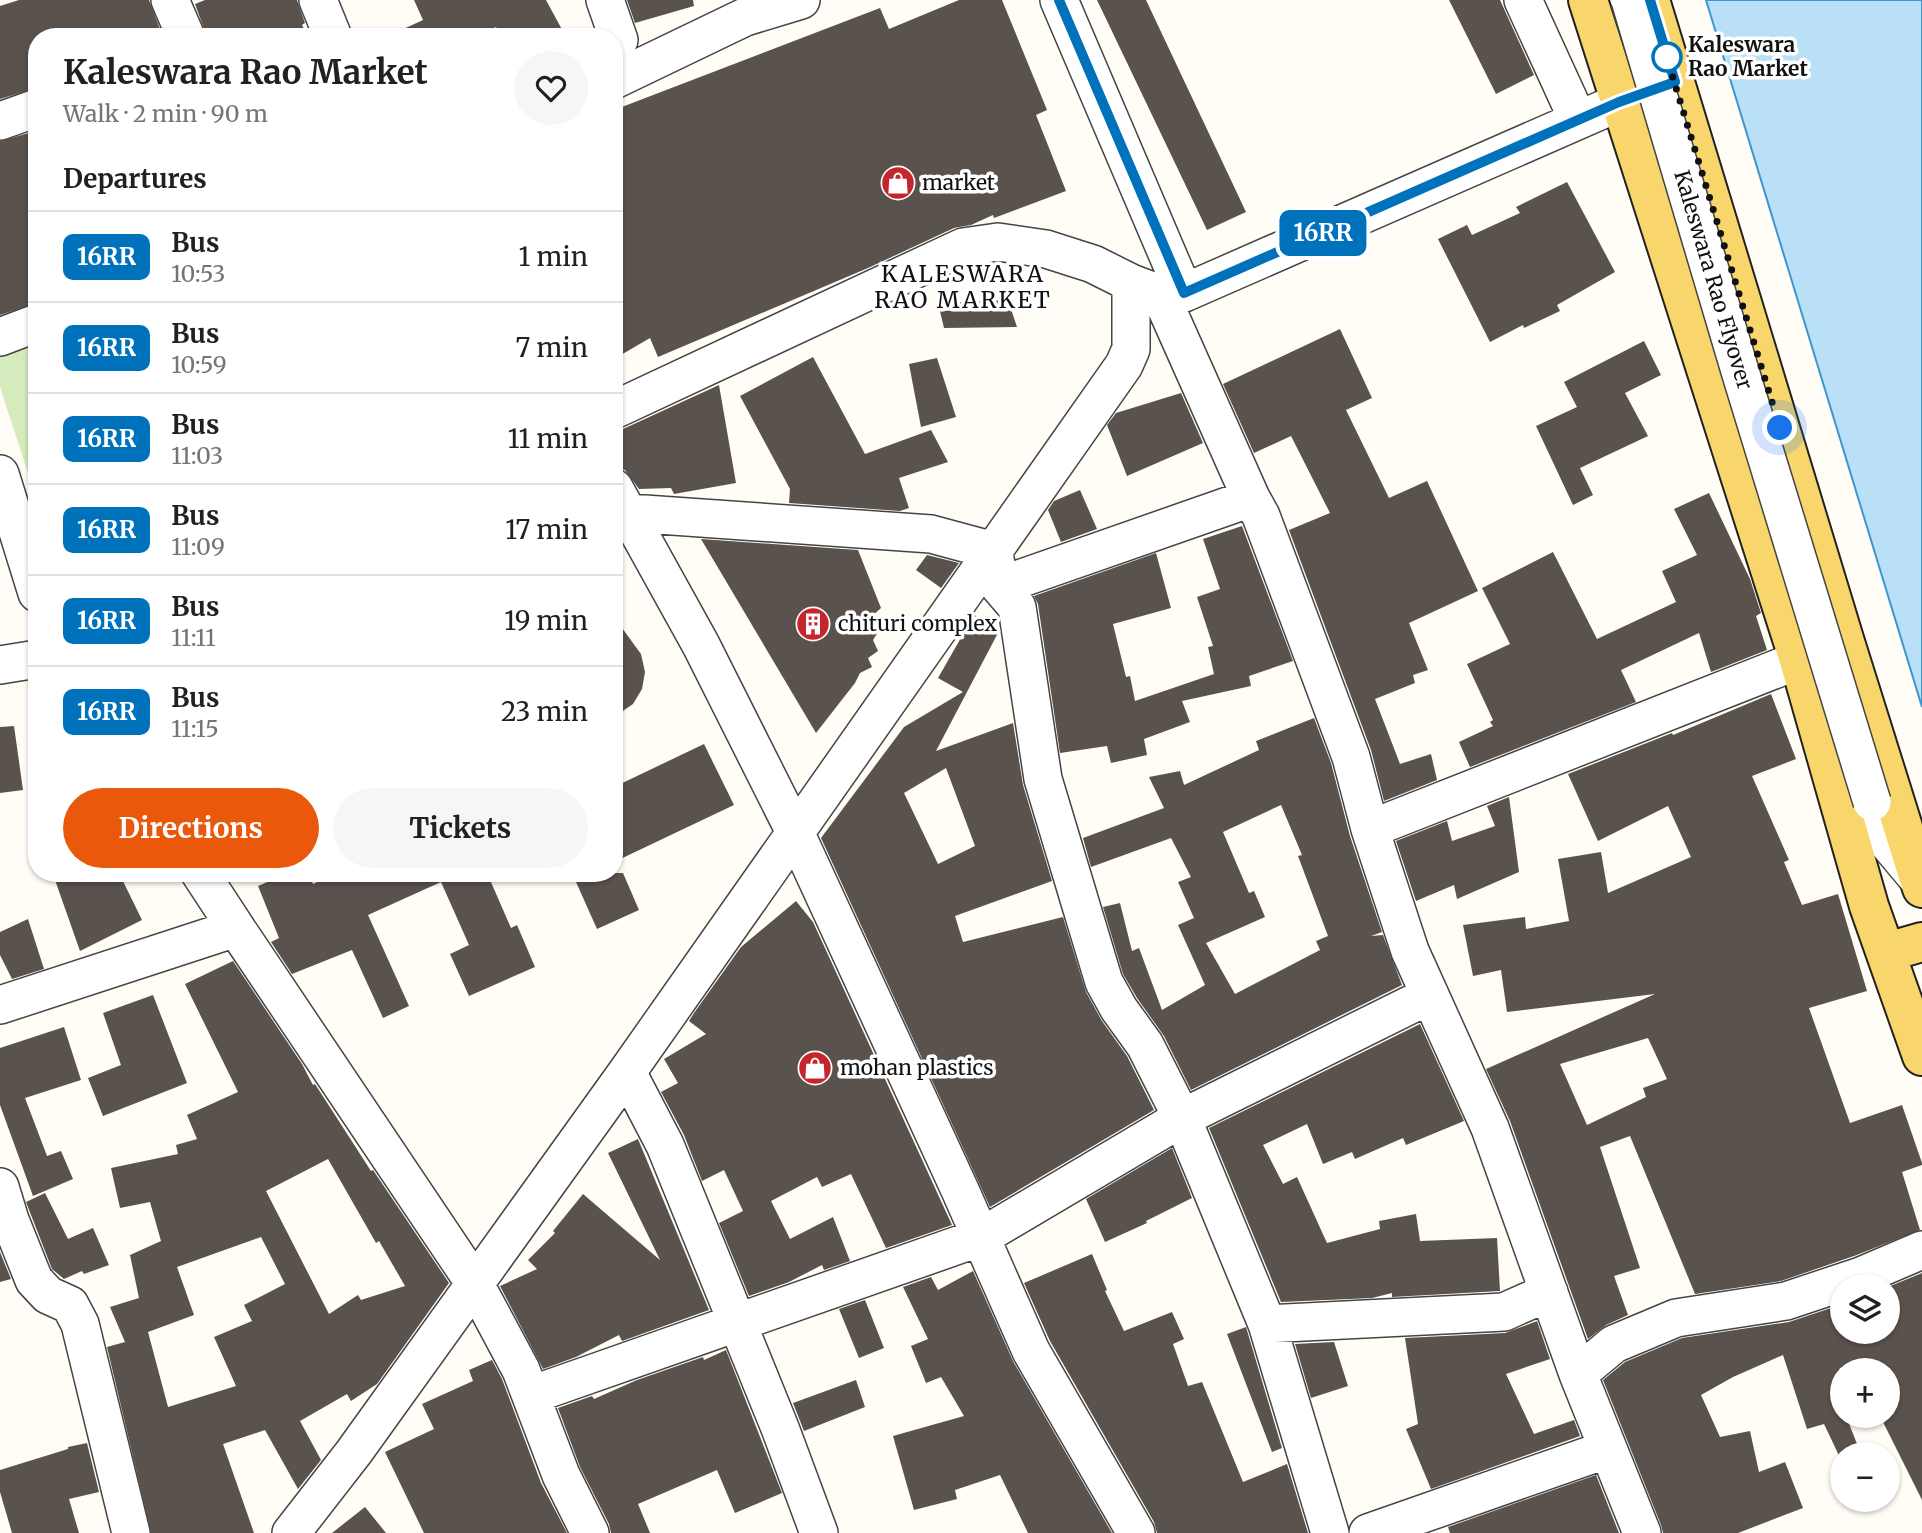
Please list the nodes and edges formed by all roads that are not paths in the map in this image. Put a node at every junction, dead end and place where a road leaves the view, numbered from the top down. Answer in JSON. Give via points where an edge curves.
{"nodes":[{"id":1,"x":170,"y":0,"type":"edge"},
{"id":2,"x":318,"y":0,"type":"edge"},
{"id":3,"x":605,"y":0,"type":"edge"},
{"id":4,"x":801,"y":0,"type":"edge"},
{"id":5,"x":1059,"y":0,"type":"edge"},
{"id":6,"x":1523,"y":0,"type":"edge"},
{"id":7,"x":1588,"y":0,"type":"edge"},
{"id":8,"x":1630,"y":0,"type":"edge"},
{"id":9,"x":1650,"y":0,"type":"edge"},
{"id":10,"x":182,"y":28,"type":"edge"},
{"id":11,"x":329,"y":28,"type":"edge"},
{"id":12,"x":615,"y":28,"type":"edge"},
{"id":13,"x":623,"y":76,"type":"edge"},
{"id":14,"x":1675,"y":82,"type":"junction"},
{"id":15,"x":1619,"y":102,"type":"junction"},
{"id":16,"x":28,"y":111,"type":"edge"},
{"id":17,"x":1578,"y":120,"type":"junction"},
{"id":18,"x":0,"y":121,"type":"edge"},
{"id":19,"x":1158,"y":290,"type":"junction"},
{"id":20,"x":28,"y":326,"type":"edge"},
{"id":21,"x":0,"y":337,"type":"edge"},
{"id":22,"x":623,"y":406,"type":"edge"},
{"id":23,"x":0,"y":474,"type":"edge"},
{"id":24,"x":1251,"y":498,"type":"junction"},
{"id":25,"x":623,"y":500,"type":"edge"},
{"id":26,"x":623,"y":502,"type":"edge"},
{"id":27,"x":28,"y":564,"type":"edge"},
{"id":28,"x":997,"y":569,"type":"junction"},
{"id":29,"x":1799,"y":660,"type":"junction"},
{"id":30,"x":28,"y":661,"type":"edge"},
{"id":31,"x":0,"y":665,"type":"edge"},
{"id":32,"x":1877,"y":819,"type":"junction"},
{"id":33,"x":1370,"y":829,"type":"junction"},
{"id":34,"x":796,"y":834,"type":"junction"},
{"id":35,"x":206,"y":882,"type":"edge"},
{"id":36,"x":1921,"y":885,"type":"edge"},
{"id":37,"x":1869,"y":906,"type":"junction"},
{"id":38,"x":236,"y":928,"type":"junction"},
{"id":39,"x":1904,"y":947,"type":"edge"},
{"id":40,"x":1910,"y":990,"type":"edge"},
{"id":41,"x":1430,"y":995,"type":"junction"},
{"id":42,"x":0,"y":1005,"type":"edge"},
{"id":43,"x":1922,"y":1056,"type":"edge"},
{"id":44,"x":627,"y":1072,"type":"junction"},
{"id":45,"x":1182,"y":1118,"type":"junction"},
{"id":46,"x":0,"y":1187,"type":"edge"},
{"id":47,"x":981,"y":1237,"type":"junction"},
{"id":48,"x":1922,"y":1250,"type":"edge"},
{"id":49,"x":475,"y":1283,"type":"junction"},
{"id":50,"x":1549,"y":1292,"type":"junction"},
{"id":51,"x":737,"y":1322,"type":"junction"},
{"id":52,"x":1267,"y":1324,"type":"junction"},
{"id":53,"x":1578,"y":1374,"type":"junction"},
{"id":54,"x":531,"y":1395,"type":"junction"},
{"id":55,"x":1608,"y":1449,"type":"junction"},
{"id":56,"x":289,"y":1532,"type":"edge"},
{"id":57,"x":131,"y":1533,"type":"edge"},
{"id":58,"x":590,"y":1533,"type":"edge"},
{"id":59,"x":819,"y":1533,"type":"edge"},
{"id":60,"x":1136,"y":1533,"type":"edge"},
{"id":61,"x":1330,"y":1533,"type":"edge"},
{"id":62,"x":1368,"y":1533,"type":"edge"},
{"id":63,"x":1642,"y":1533,"type":"edge"}],
"edges":[{"from":1,"to":10,"type":"street"},
{"from":2,"to":11,"type":"street"},
{"from":3,"to":12,"type":"street"},
{"from":4,"to":13,"type":"street","via":[[745,17]]},
{"from":5,"to":19,"type":"street"},
{"from":6,"to":17,"type":"street"},
{"from":7,"to":15,"type":"main road"},
{"from":8,"to":32,"type":"street","name":"Kaleswara Rao Flyover","bridge":true},
{"from":9,"to":14,"type":"main road"},
{"from":14,"to":15,"type":"main road"},
{"from":14,"to":36,"type":"main road"},
{"from":15,"to":17,"type":"street"},
{"from":15,"to":29,"type":"main road"},
{"from":16,"to":18,"type":"street"},
{"from":17,"to":19,"type":"street"},
{"from":19,"to":22,"type":"street","via":[[1046,249],[998,242],[963,247]]},
{"from":19,"to":24,"type":"street"},
{"from":19,"to":28,"type":"street","via":[[1124,365]]},
{"from":20,"to":21,"type":"street"},
{"from":23,"to":27,"type":"street"},
{"from":24,"to":28,"type":"street"},
{"from":24,"to":33,"type":"street","via":[[1351,757]]},
{"from":25,"to":28,"type":"street","via":[[931,534]]},
{"from":26,"to":34,"type":"street"},
{"from":28,"to":34,"type":"street","via":[[826,786]]},
{"from":28,"to":45,"type":"street","via":[[1017,607],[1043,779],[1104,982],[1145,1045]]},
{"from":29,"to":33,"type":"street"},
{"from":29,"to":37,"type":"main road"},
{"from":30,"to":31,"type":"street"},
{"from":32,"to":36,"type":"street"},
{"from":32,"to":37,"type":"street"},
{"from":33,"to":41,"type":"street","via":[[1410,951]]},
{"from":34,"to":44,"type":"street"},
{"from":34,"to":47,"type":"street"},
{"from":35,"to":38,"type":"street"},
{"from":37,"to":39,"type":"main road"},
{"from":38,"to":42,"type":"street"},
{"from":38,"to":49,"type":"street"},
{"from":39,"to":40,"type":"main road"},
{"from":40,"to":43,"type":"main road"},
{"from":41,"to":45,"type":"street"},
{"from":41,"to":50,"type":"street","via":[[1490,1128]]},
{"from":44,"to":49,"type":"street"},
{"from":44,"to":51,"type":"street","via":[[665,1145]]},
{"from":45,"to":47,"type":"street"},
{"from":45,"to":52,"type":"street"},
{"from":46,"to":57,"type":"street","via":[[34,1280],[48,1295],[70,1305],[80,1324]]},
{"from":47,"to":51,"type":"street"},
{"from":47,"to":60,"type":"street","via":[[1031,1351]]},
{"from":48,"to":53,"type":"street","via":[[1786,1301],[1676,1318],[1614,1344]]},
{"from":49,"to":54,"type":"street"},
{"from":49,"to":56,"type":"street","via":[[354,1452]]},
{"from":50,"to":52,"type":"street","via":[[1504,1312]]},
{"from":50,"to":53,"type":"street"},
{"from":51,"to":54,"type":"street"},
{"from":51,"to":59,"type":"street"},
{"from":52,"to":61,"type":"street"},
{"from":53,"to":55,"type":"street"},
{"from":54,"to":58,"type":"street","via":[[561,1475]]},
{"from":55,"to":62,"type":"street"},
{"from":55,"to":63,"type":"street"}]}
